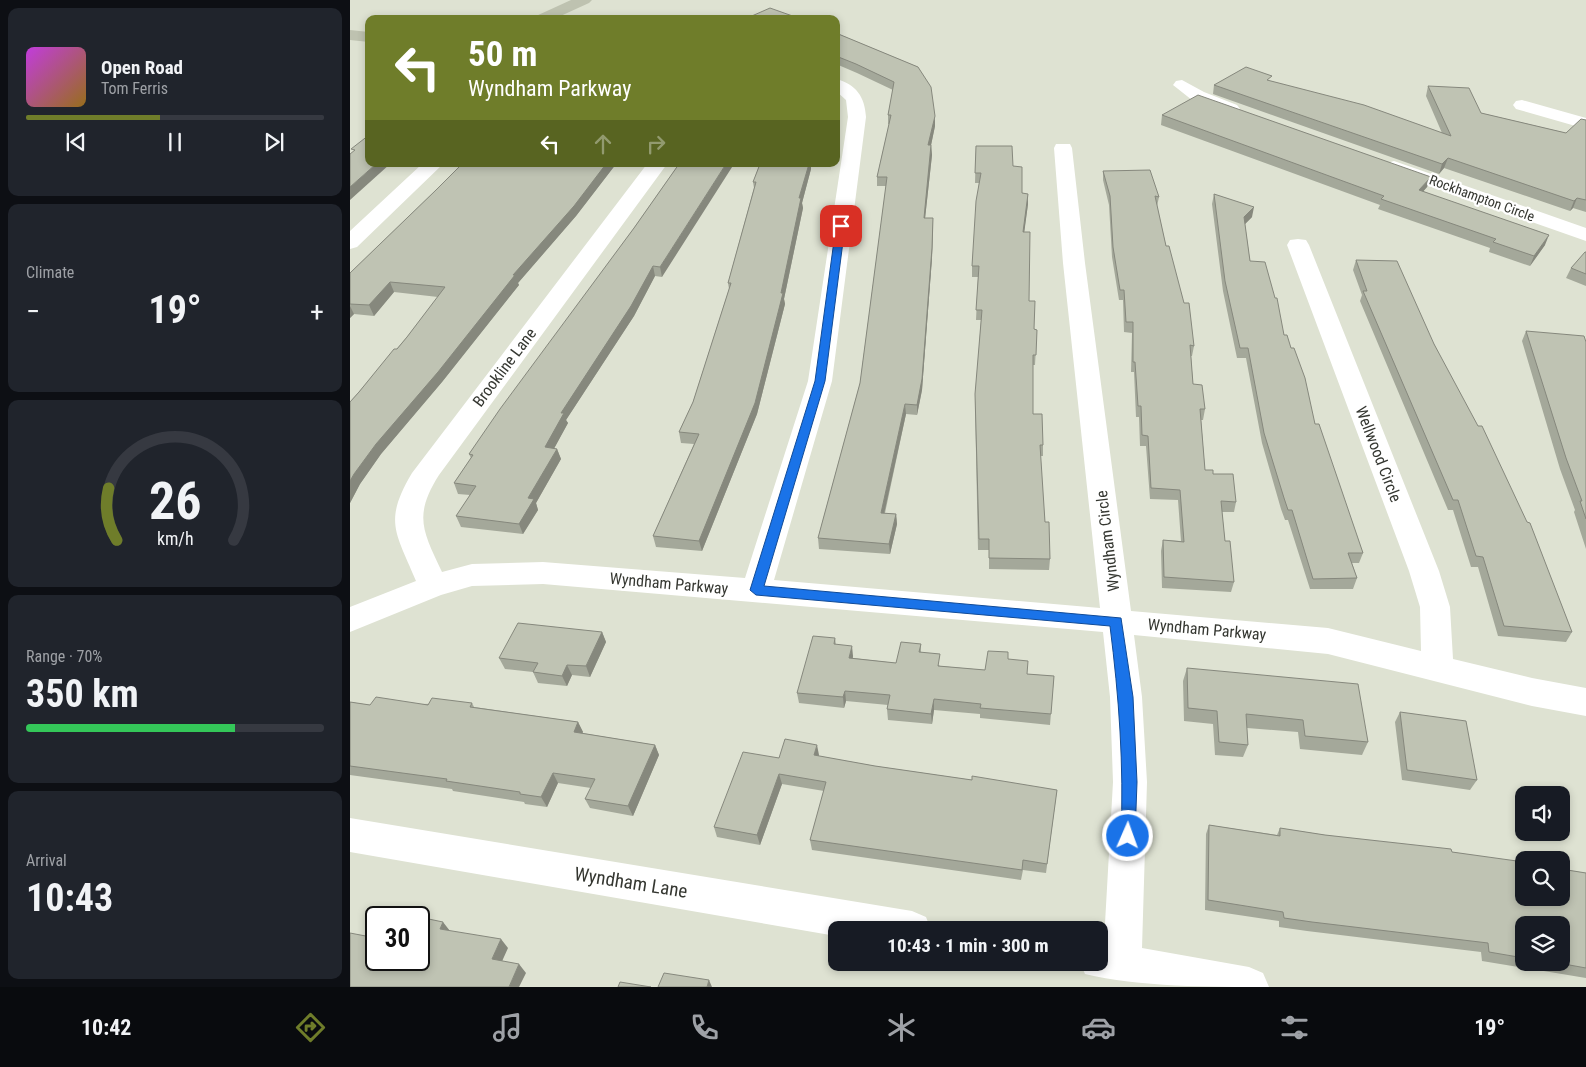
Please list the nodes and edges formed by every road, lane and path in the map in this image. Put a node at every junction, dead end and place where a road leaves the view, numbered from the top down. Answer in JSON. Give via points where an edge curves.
{"nodes":[{"id":1,"x":584,"y":0,"type":"edge"},
{"id":2,"x":550,"y":15,"type":"edge"},
{"id":3,"x":350,"y":35,"type":"edge"},
{"id":4,"x":365,"y":37,"type":"edge"},
{"id":5,"x":1182,"y":85,"type":"dead end"},
{"id":6,"x":840,"y":86,"type":"edge"},
{"id":7,"x":1522,"y":105,"type":"dead end"},
{"id":8,"x":1251,"y":116,"type":"edge"},
{"id":9,"x":1586,"y":124,"type":"edge"},
{"id":10,"x":1064,"y":148,"type":"dead end"},
{"id":11,"x":1380,"y":162,"type":"edge"},
{"id":12,"x":430,"y":167,"type":"edge"},
{"id":13,"x":655,"y":167,"type":"edge"},
{"id":14,"x":1586,"y":235,"type":"edge"},
{"id":15,"x":350,"y":243,"type":"edge"},
{"id":16,"x":1298,"y":245,"type":"dead end"},
{"id":17,"x":433,"y":586,"type":"junction"},
{"id":18,"x":756,"y":590,"type":"junction"},
{"id":19,"x":350,"y":620,"type":"edge"},
{"id":20,"x":1116,"y":622,"type":"junction"},
{"id":21,"x":1438,"y":668,"type":"junction"},
{"id":22,"x":1586,"y":702,"type":"edge"},
{"id":23,"x":350,"y":835,"type":"edge"},
{"id":24,"x":859,"y":921,"type":"edge"},
{"id":25,"x":1111,"y":962,"type":"edge"},
{"id":26,"x":1249,"y":987,"type":"edge"}],
"edges":[{"from":1,"to":2,"type":"street"},
{"from":3,"to":4,"type":"street"},
{"from":5,"to":8,"type":"street","via":[[1198,96]]},
{"from":6,"to":18,"type":"street","via":[[852,92],[857,102],[857,117],[820,381]]},
{"from":7,"to":9,"type":"street"},
{"from":10,"to":20,"type":"street","name":"Wyndham Circle","via":[[1074,263]]},
{"from":11,"to":14,"type":"street","name":"Rockhampton Circle"},
{"from":12,"to":15,"type":"street"},
{"from":13,"to":17,"type":"street","name":"Brookline Lane","via":[[516,349],[411,498],[407,512],[409,525]]},
{"from":16,"to":21,"type":"street","name":"Wellwood Circle","via":[[1424,571],[1435,607]]},
{"from":17,"to":18,"type":"street","name":"Wyndham Parkway","via":[[472,575],[543,573]]},
{"from":17,"to":19,"type":"street","name":"Wyndham Parkway"},
{"from":18,"to":20,"type":"street","name":"Wyndham Parkway"},
{"from":20,"to":21,"type":"street","name":"Wyndham Parkway","via":[[1328,641]]},
{"from":20,"to":25,"type":"street","name":"Wyndham Circle","via":[[1126,697],[1130,782]]},
{"from":21,"to":22,"type":"street","name":"Wyndham Parkway"},
{"from":23,"to":24,"type":"street","name":"Wyndham Lane"},
{"from":25,"to":26,"type":"street"}]}
